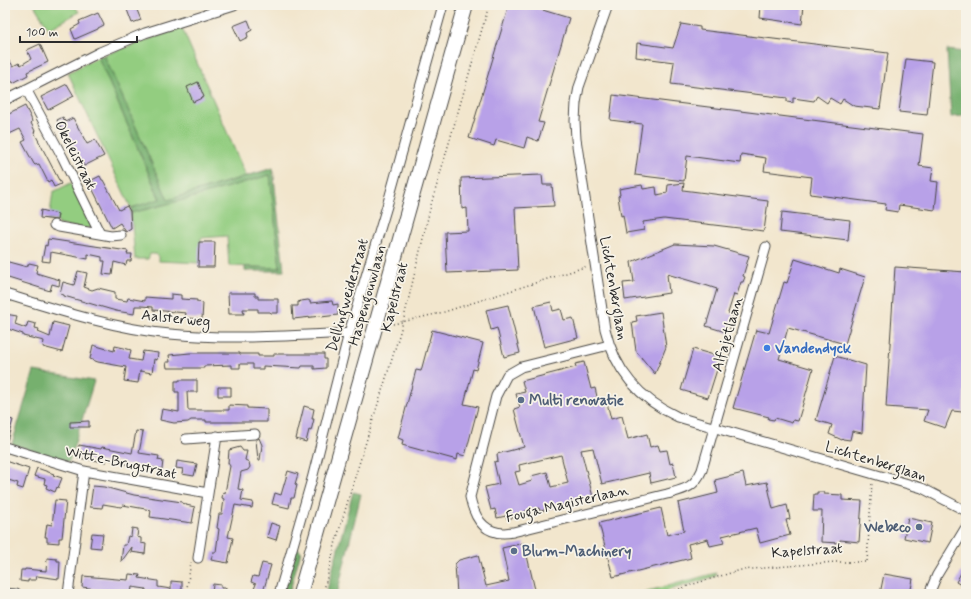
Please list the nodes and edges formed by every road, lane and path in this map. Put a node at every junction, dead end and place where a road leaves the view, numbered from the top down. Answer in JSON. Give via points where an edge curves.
{"nodes":[{"id":1,"x":234,"y":5,"type":"edge"},
{"id":2,"x":443,"y":5,"type":"edge"},
{"id":3,"x":466,"y":5,"type":"edge"},
{"id":4,"x":489,"y":5,"type":"edge"},
{"id":5,"x":608,"y":5,"type":"edge"},
{"id":6,"x":26,"y":89,"type":"junction"},
{"id":7,"x":5,"y":100,"type":"edge"},
{"id":8,"x":54,"y":225,"type":"dead end"},
{"id":9,"x":100,"y":234,"type":"junction"},
{"id":10,"x":121,"y":235,"type":"dead end"},
{"id":11,"x":766,"y":247,"type":"dead end"},
{"id":12,"x":595,"y":264,"type":"junction"},
{"id":13,"x":5,"y":294,"type":"edge"},
{"id":14,"x":403,"y":322,"type":"junction"},
{"id":15,"x":389,"y":325,"type":"dead end"},
{"id":16,"x":349,"y":333,"type":"junction"},
{"id":17,"x":609,"y":345,"type":"junction"},
{"id":18,"x":715,"y":427,"type":"junction"},
{"id":19,"x":255,"y":434,"type":"dead end"},
{"id":20,"x":217,"y":436,"type":"junction"},
{"id":21,"x":186,"y":439,"type":"dead end"},
{"id":22,"x":5,"y":447,"type":"edge"},
{"id":23,"x":84,"y":471,"type":"junction"},
{"id":24,"x":873,"y":474,"type":"junction"},
{"id":25,"x":208,"y":493,"type":"junction"},
{"id":26,"x":966,"y":511,"type":"edge"},
{"id":27,"x":966,"y":527,"type":"edge"},
{"id":28,"x":198,"y":558,"type":"joint"},
{"id":29,"x":5,"y":593,"type":"edge"},
{"id":30,"x":16,"y":594,"type":"edge"},
{"id":31,"x":68,"y":594,"type":"edge"},
{"id":32,"x":186,"y":594,"type":"edge"},
{"id":33,"x":279,"y":594,"type":"edge"},
{"id":34,"x":300,"y":594,"type":"edge"},
{"id":35,"x":323,"y":594,"type":"edge"},
{"id":36,"x":664,"y":594,"type":"edge"},
{"id":37,"x":929,"y":594,"type":"edge"}],
"edges":[{"from":1,"to":6,"type":"street","via":[[139,36],[100,52]]},
{"from":2,"to":16,"type":"street","name":"Dellingweidestraat","via":[[392,191]]},
{"from":3,"to":34,"type":"main road","name":"Haspengouwlaan"},
{"from":4,"to":14,"type":"path","name":"Kapelstraat","via":[[431,205]]},
{"from":5,"to":12,"type":"street","name":"Lichtenberglaan","via":[[580,87],[575,121]]},
{"from":6,"to":7,"type":"street"},
{"from":6,"to":9,"type":"street","name":"Okeleistraat"},
{"from":8,"to":9,"type":"street"},
{"from":9,"to":10,"type":"street"},
{"from":11,"to":18,"type":"street","name":"Alfajetlaan"},
{"from":12,"to":14,"type":"path","via":[[444,312]]},
{"from":12,"to":17,"type":"street","name":"Lichtenberglaan"},
{"from":13,"to":16,"type":"street","name":"Aalsterweg","via":[[94,319],[169,334],[254,337]]},
{"from":14,"to":15,"type":"path"},
{"from":14,"to":35,"type":"path","name":"Kapelstraat","via":[[336,541]]},
{"from":16,"to":33,"type":"street","name":"Dellingweidestraat","via":[[316,464]]},
{"from":17,"to":18,"type":"street","name":"Lichtenberglaan","via":[[617,362],[638,391],[678,417]]},
{"from":17,"to":18,"type":"street","name":"Fouga Magisterlaan","via":[[521,367],[510,372],[504,379],[496,396],[470,497],[477,519],[483,525],[498,533],[514,532],[688,488],[693,485],[702,470]]},
{"from":18,"to":24,"type":"street","name":"Lichtenberglaan"},
{"from":19,"to":20,"type":"street"},
{"from":20,"to":21,"type":"street"},
{"from":20,"to":25,"type":"street"},
{"from":22,"to":23,"type":"street","name":"Witte-Brugstraat"},
{"from":23,"to":25,"type":"street","name":"Witte-Brugstraat"},
{"from":23,"to":31,"type":"street"},
{"from":24,"to":26,"type":"street","name":"Lichtenberglaan","via":[[922,488]]},
{"from":24,"to":36,"type":"path","name":"Kapelstraat","via":[[867,562],[835,562],[741,570]]},
{"from":25,"to":28,"type":"street"},
{"from":27,"to":37,"type":"street","via":[[937,575]]},
{"from":28,"to":32,"type":"path","via":[[190,562]]},
{"from":29,"to":30,"type":"street"}]}
